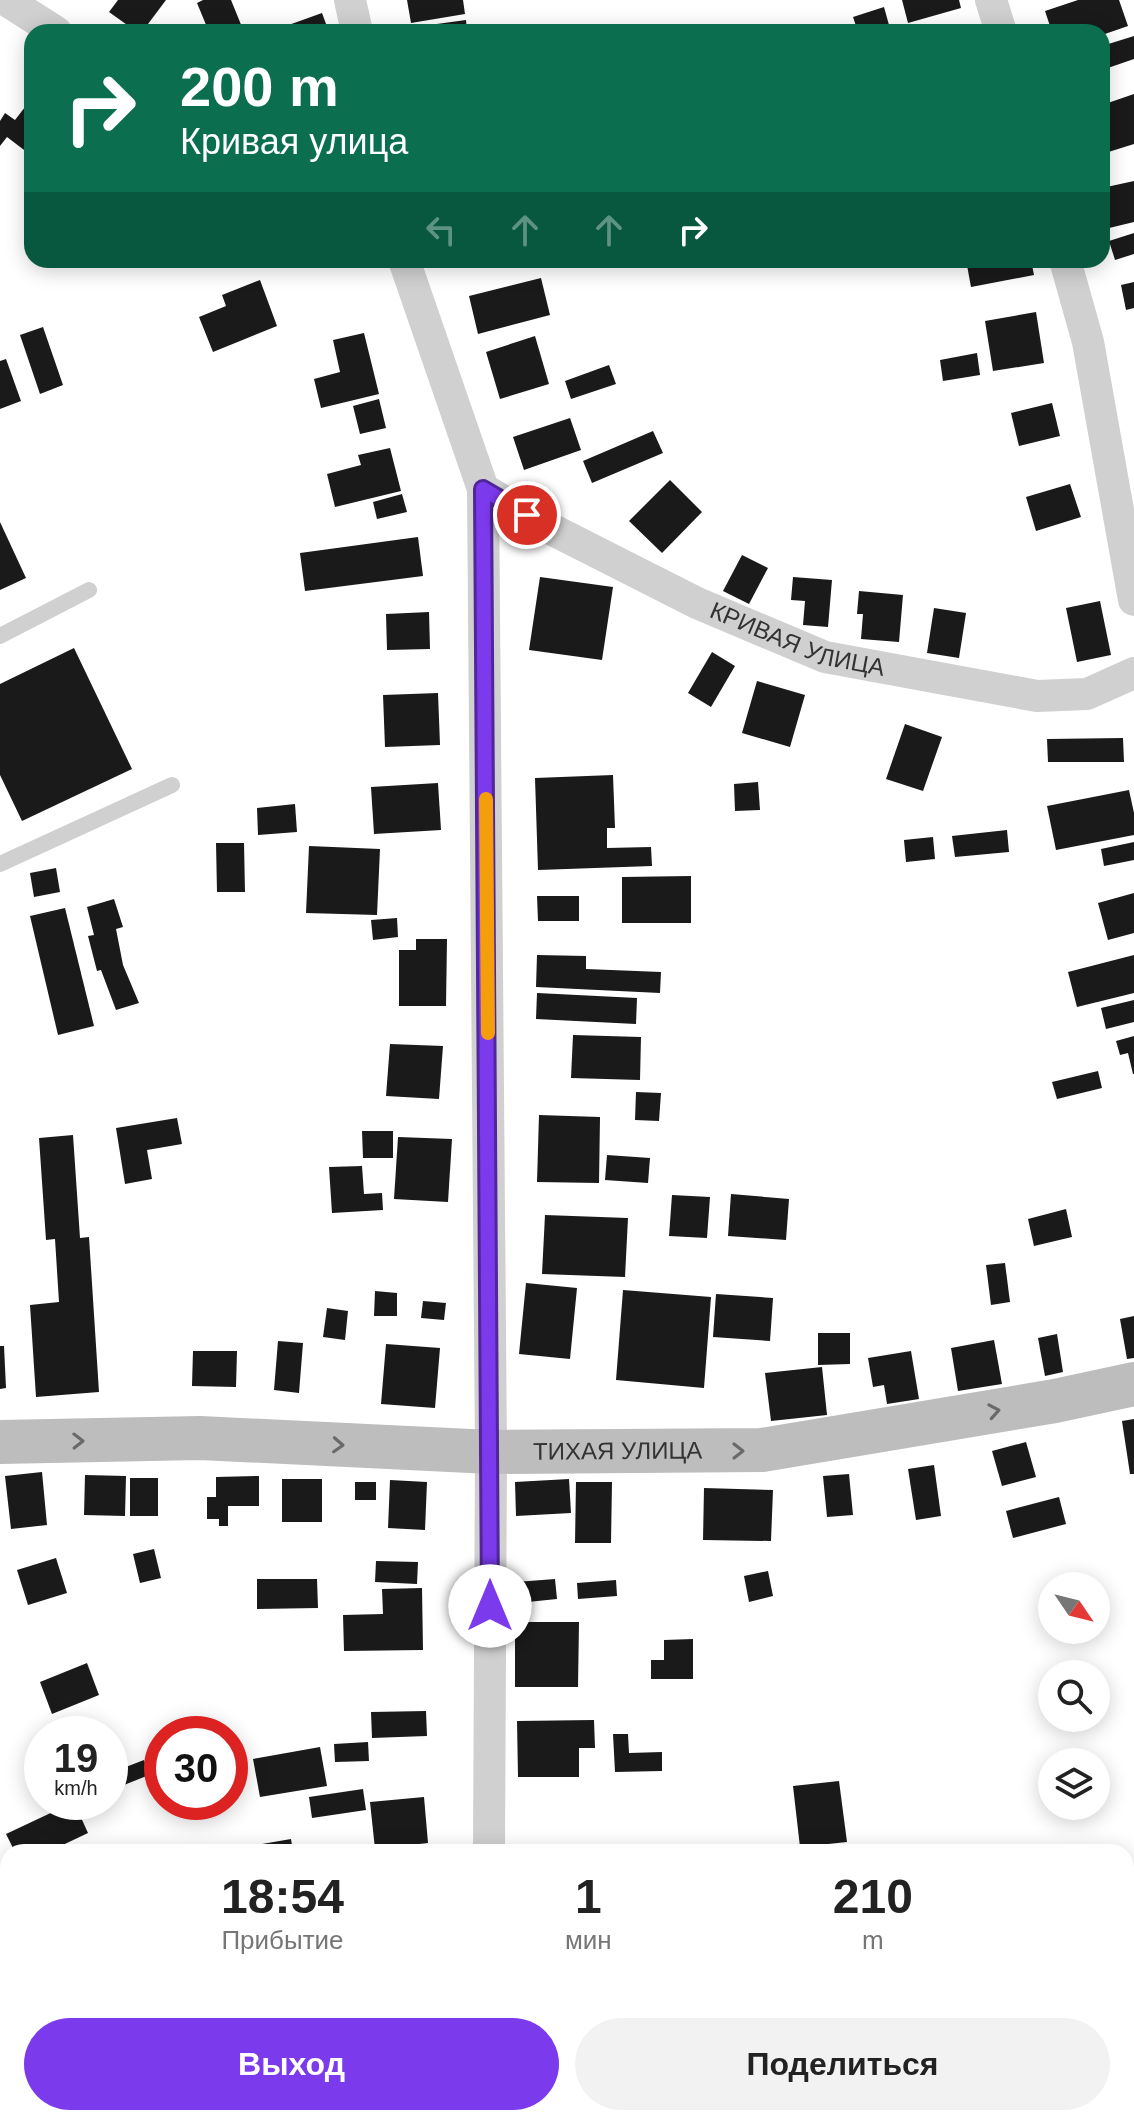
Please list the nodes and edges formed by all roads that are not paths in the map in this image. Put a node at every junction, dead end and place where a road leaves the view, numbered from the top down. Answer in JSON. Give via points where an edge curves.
{"nodes":[{"id":1,"x":6,"y":0,"type":"edge"},
{"id":2,"x":350,"y":0,"type":"edge"},
{"id":3,"x":991,"y":0,"type":"edge"},
{"id":4,"x":44,"y":24,"type":"edge"},
{"id":5,"x":355,"y":24,"type":"edge"},
{"id":6,"x":998,"y":24,"type":"edge"},
{"id":7,"x":401,"y":268,"type":"edge"},
{"id":8,"x":1067,"y":268,"type":"edge"},
{"id":9,"x":483,"y":489,"type":"junction"},
{"id":10,"x":89,"y":590,"type":"dead end"},
{"id":11,"x":1134,"y":600,"type":"edge"},
{"id":12,"x":0,"y":636,"type":"edge"},
{"id":13,"x":1134,"y":673,"type":"edge"},
{"id":14,"x":172,"y":785,"type":"dead end"},
{"id":15,"x":0,"y":864,"type":"edge"},
{"id":16,"x":1134,"y":1384,"type":"edge"},
{"id":17,"x":0,"y":1442,"type":"edge"},
{"id":18,"x":491,"y":1452,"type":"junction"},
{"id":19,"x":489,"y":1844,"type":"edge"}],
"edges":[{"from":1,"to":4,"type":"street"},
{"from":2,"to":5,"type":"street"},
{"from":3,"to":6,"type":"street"},
{"from":7,"to":9,"type":"street"},
{"from":8,"to":11,"type":"street","via":[[1088,342]]},
{"from":9,"to":13,"type":"street","name":"КРИВАЯ УЛИЦА","via":[[697,603],[825,657],[1037,696],[1087,694]]},
{"from":9,"to":18,"type":"street"},
{"from":10,"to":12,"type":"lane"},
{"from":14,"to":15,"type":"lane"},
{"from":18,"to":16,"type":"main road","name":"ТИХАЯ УЛИЦА","one_way":true,"via":[[762,1450]]},
{"from":17,"to":18,"type":"main road","name":"ТИХАЯ УЛИЦА","one_way":true,"via":[[200,1438]]},
{"from":18,"to":19,"type":"street"}]}
